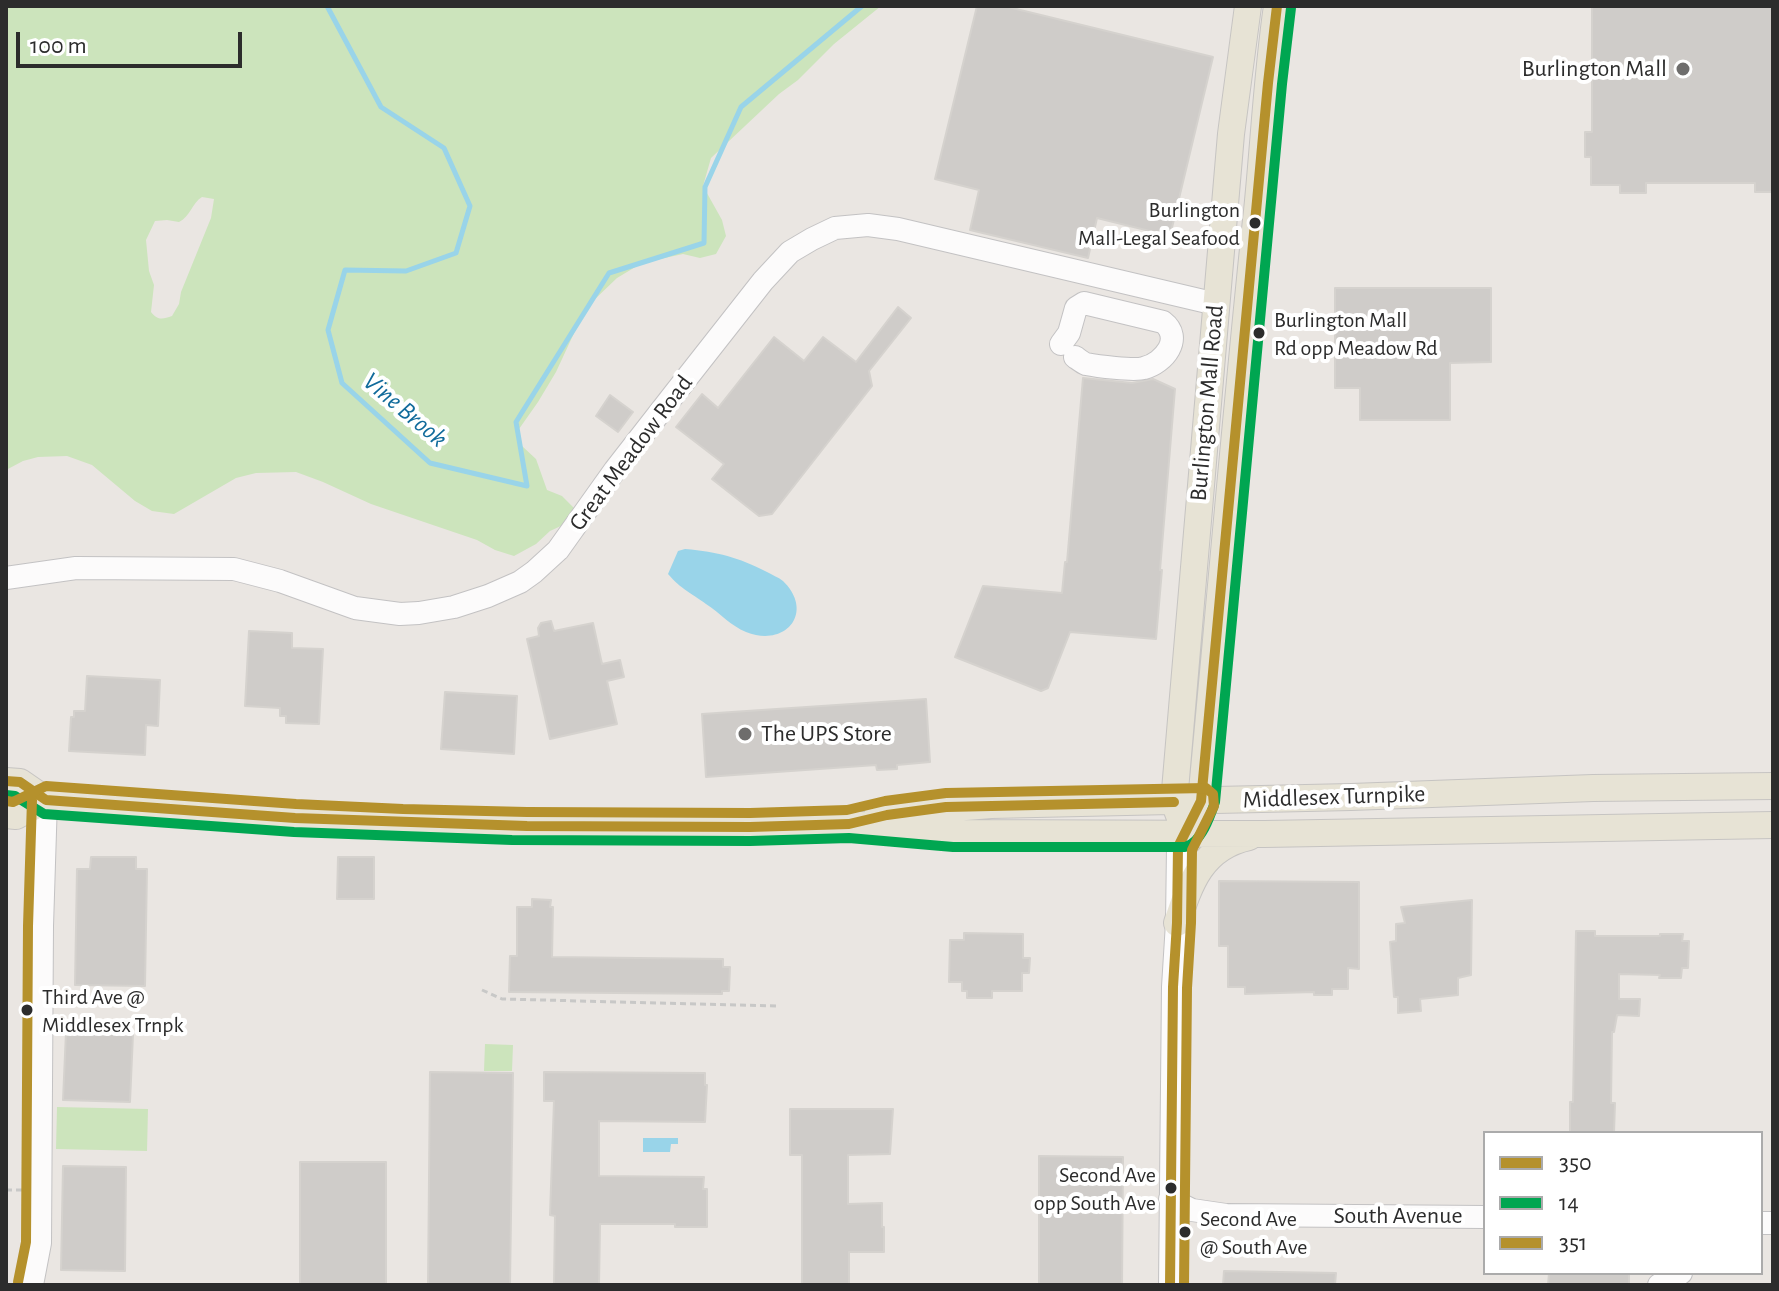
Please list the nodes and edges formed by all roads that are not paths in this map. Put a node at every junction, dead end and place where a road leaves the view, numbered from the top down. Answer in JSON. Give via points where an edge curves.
{"nodes":[{"id":1,"x":1248,"y":6,"type":"edge"},
{"id":2,"x":1277,"y":6,"type":"edge"},
{"id":3,"x":1216,"y":304,"type":"junction"},
{"id":4,"x":1245,"y":310,"type":"junction"},
{"id":5,"x":6,"y":578,"type":"edge"},
{"id":6,"x":6,"y":781,"type":"edge"},
{"id":7,"x":1773,"y":786,"type":"edge"},
{"id":8,"x":46,"y":800,"type":"junction"},
{"id":9,"x":1201,"y":801,"type":"junction"},
{"id":10,"x":1174,"y":802,"type":"junction"},
{"id":11,"x":6,"y":815,"type":"edge"},
{"id":12,"x":849,"y":824,"type":"junction"},
{"id":13,"x":1773,"y":825,"type":"edge"},
{"id":14,"x":1185,"y":833,"type":"junction"},
{"id":15,"x":1264,"y":834,"type":"junction"},
{"id":16,"x":1177,"y":923,"type":"junction"},
{"id":17,"x":1170,"y":1199,"type":"junction"},
{"id":18,"x":1483,"y":1217,"type":"edge"},
{"id":19,"x":40,"y":1243,"type":"junction"},
{"id":20,"x":1677,"y":1275,"type":"edge"},
{"id":21,"x":32,"y":1285,"type":"edge"},
{"id":22,"x":48,"y":1285,"type":"edge"},
{"id":23,"x":1170,"y":1285,"type":"edge"},
{"id":24,"x":1659,"y":1285,"type":"edge"}],
"edges":[{"from":1,"to":3,"type":"main road","name":"Burlington Mall Road"},
{"from":2,"to":4,"type":"main road","name":"Burlington Mall Road"},
{"from":3,"to":4,"type":"main road"},
{"from":3,"to":5,"type":"street","name":"Great Meadow Road","via":[[898,229],[835,228],[780,262],[558,550],[505,589],[454,607],[400,614],[355,608],[234,569],[76,568]]},
{"from":3,"to":10,"type":"main road","name":"Burlington Mall Road"},
{"from":4,"to":9,"type":"main road","name":"Burlington Mall Road"},
{"from":6,"to":8,"type":"main road","name":"Middlesex Turnpike","via":[[20,782]]},
{"from":7,"to":9,"type":"main road","name":"Middlesex Turnpike"},
{"from":8,"to":11,"type":"main road","name":"Middlesex Turnpike","via":[[16,816]]},
{"from":8,"to":12,"type":"main road","name":"Middlesex Turnpike","via":[[434,824]]},
{"from":8,"to":19,"type":"street"},
{"from":9,"to":10,"type":"main road","name":"Middlesex Turnpike"},
{"from":9,"to":14,"type":"main road"},
{"from":10,"to":12,"type":"main road","name":"Middlesex Turnpike","via":[[946,807]]},
{"from":10,"to":14,"type":"main road"},
{"from":12,"to":14,"type":"main road","name":"Middlesex Turnpike","via":[[953,833]]},
{"from":13,"to":15,"type":"main road","name":"Middlesex Turnpike"},
{"from":14,"to":15,"type":"main road","name":"Middlesex Turnpike"},
{"from":14,"to":16,"type":"street","via":[[1178,847]]},
{"from":15,"to":16,"type":"main road","via":[[1222,847],[1209,858],[1197,871]]},
{"from":16,"to":17,"type":"street"},
{"from":17,"to":18,"type":"street","name":"South Avenue","via":[[1192,1210],[1226,1215]]},
{"from":17,"to":23,"type":"street"},
{"from":19,"to":21,"type":"street"},
{"from":19,"to":22,"type":"street"},
{"from":20,"to":24,"type":"street"}]}
